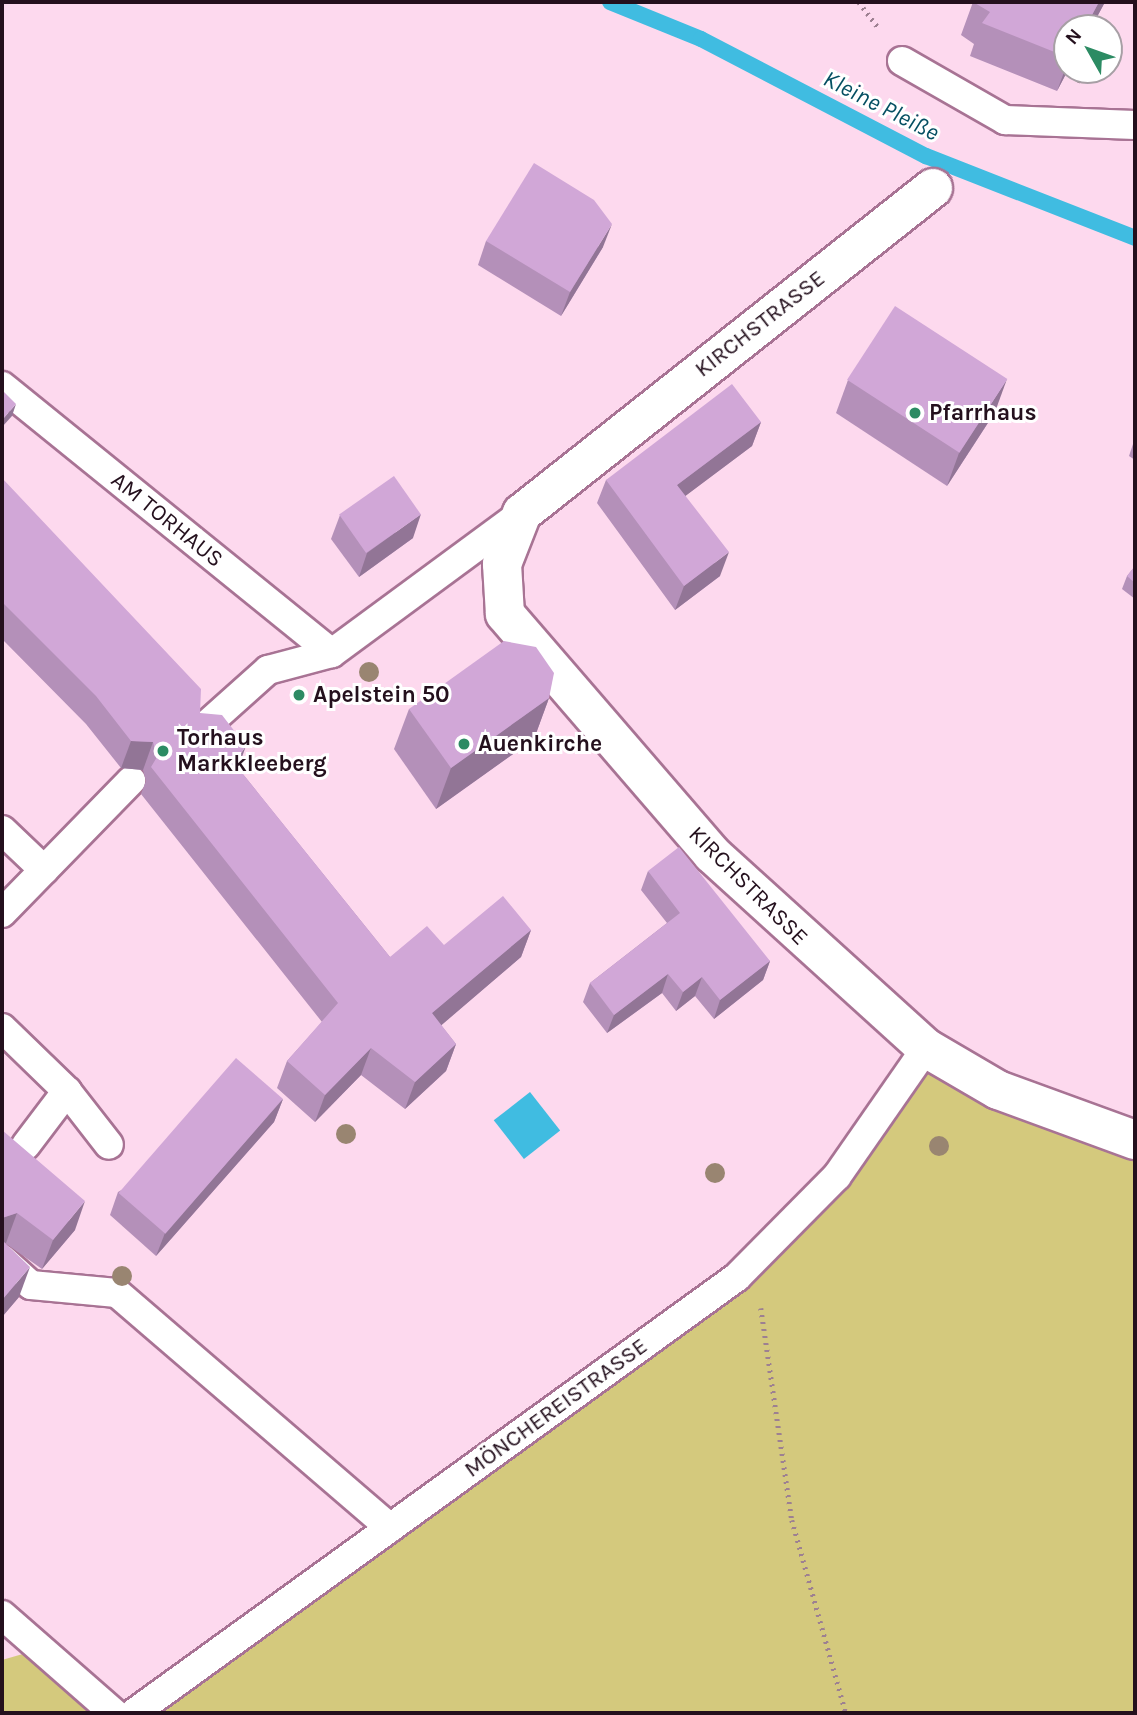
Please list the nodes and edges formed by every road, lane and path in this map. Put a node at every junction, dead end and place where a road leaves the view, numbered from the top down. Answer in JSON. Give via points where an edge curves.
{"nodes":[{"id":1,"x":902,"y":61,"type":"dead end"},
{"id":2,"x":1135,"y":125,"type":"edge"},
{"id":3,"x":933,"y":188,"type":"dead end"},
{"id":4,"x":2,"y":386,"type":"edge"},
{"id":5,"x":522,"y":513,"type":"junction"},
{"id":6,"x":332,"y":653,"type":"junction"},
{"id":7,"x":202,"y":729,"type":"edge"},
{"id":8,"x":131,"y":781,"type":"dead end"},
{"id":9,"x":2,"y":830,"type":"edge"},
{"id":10,"x":44,"y":870,"type":"junction"},
{"id":11,"x":2,"y":913,"type":"edge"},
{"id":12,"x":2,"y":1028,"type":"edge"},
{"id":13,"x":926,"y":1048,"type":"junction"},
{"id":14,"x":67,"y":1091,"type":"junction"},
{"id":15,"x":1135,"y":1140,"type":"edge"},
{"id":16,"x":26,"y":1145,"type":"dead end"},
{"id":17,"x":109,"y":1145,"type":"dead end"},
{"id":18,"x":2,"y":1259,"type":"edge"},
{"id":19,"x":737,"y":1277,"type":"junction"},
{"id":20,"x":390,"y":1528,"type":"junction"},
{"id":21,"x":2,"y":1615,"type":"edge"},
{"id":22,"x":114,"y":1713,"type":"edge"},
{"id":23,"x":134,"y":1713,"type":"edge"},
{"id":24,"x":846,"y":1713,"type":"edge"}],
"edges":[{"from":1,"to":2,"type":"lane","via":[[1005,120]]},
{"from":3,"to":5,"type":"street","name":"KIRCHSTRASSE"},
{"from":4,"to":6,"type":"lane","name":"AM TORHAUS"},
{"from":5,"to":6,"type":"lane","name":"KIRCHSTRASSE"},
{"from":5,"to":13,"type":"street","name":"KIRCHSTRASSE","via":[[502,564],[505,614],[712,854]]},
{"from":6,"to":7,"type":"lane","via":[[268,670]]},
{"from":8,"to":10,"type":"lane"},
{"from":9,"to":10,"type":"lane"},
{"from":10,"to":11,"type":"lane"},
{"from":12,"to":14,"type":"lane"},
{"from":13,"to":15,"type":"street","name":"KIRCHSTRASSE","via":[[998,1090]]},
{"from":13,"to":19,"type":"lane","name":"MÖNCHEREISTRASSE","via":[[837,1176]]},
{"from":14,"to":16,"type":"lane"},
{"from":14,"to":17,"type":"lane"},
{"from":18,"to":20,"type":"lane","via":[[31,1284],[117,1293]]},
{"from":19,"to":20,"type":"lane","name":"MÖNCHEREISTRASSE"},
{"from":19,"to":24,"type":"path","via":[[764,1312],[792,1520]]},
{"from":20,"to":23,"type":"lane","name":"MÖNCHEREISTRASSE"},
{"from":21,"to":22,"type":"lane"}]}
